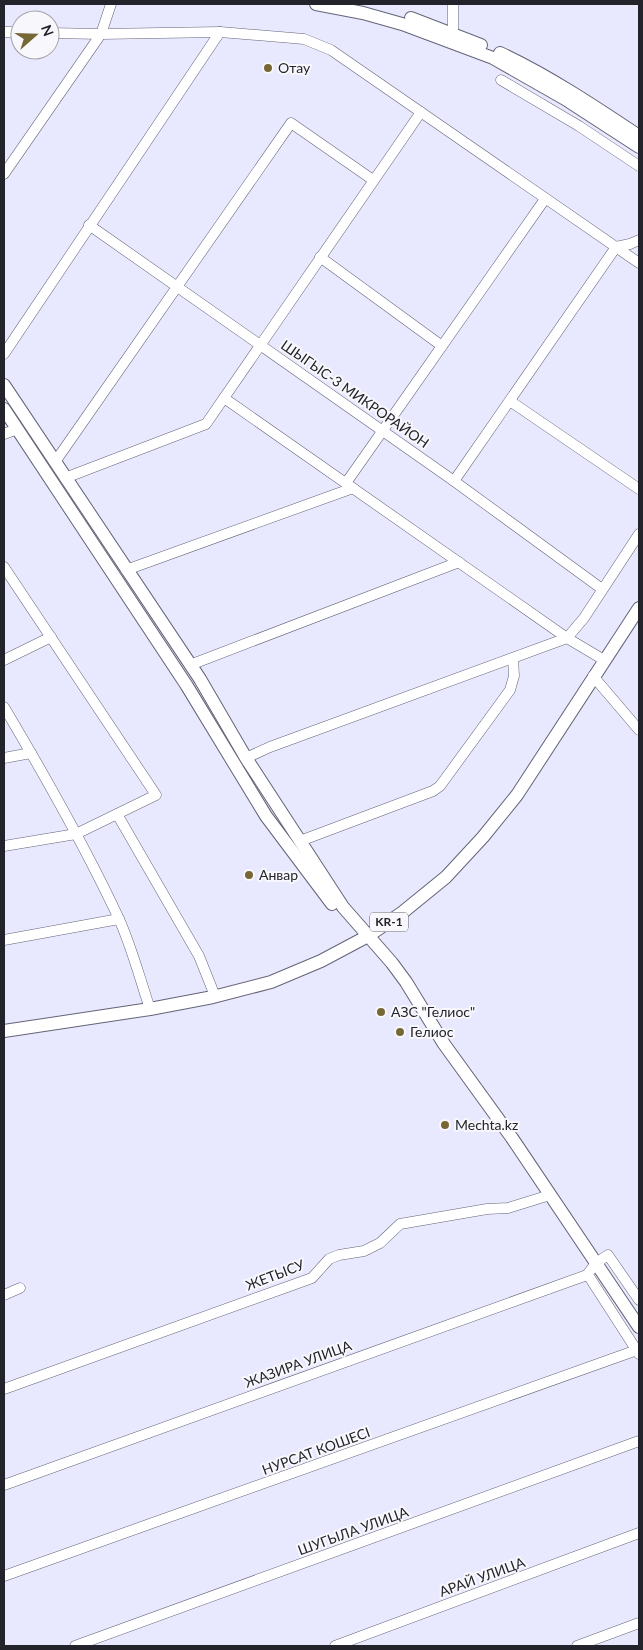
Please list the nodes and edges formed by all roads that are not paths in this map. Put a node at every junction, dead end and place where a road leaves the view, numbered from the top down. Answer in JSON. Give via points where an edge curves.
{"nodes":[{"id":1,"x":112,"y":4,"type":"edge"},
{"id":2,"x":316,"y":4,"type":"edge"},
{"id":3,"x":353,"y":4,"type":"edge"},
{"id":4,"x":453,"y":4,"type":"edge"},
{"id":5,"x":220,"y":32,"type":"junction"},
{"id":6,"x":60,"y":33,"type":"edge"},
{"id":7,"x":101,"y":34,"type":"junction"},
{"id":8,"x":454,"y":38,"type":"junction"},
{"id":9,"x":501,"y":80,"type":"dead end"},
{"id":10,"x":421,"y":112,"type":"junction"},
{"id":11,"x":639,"y":136,"type":"edge"},
{"id":12,"x":639,"y":147,"type":"edge"},
{"id":13,"x":639,"y":166,"type":"edge"},
{"id":14,"x":4,"y":174,"type":"edge"},
{"id":15,"x":373,"y":180,"type":"junction"},
{"id":16,"x":545,"y":199,"type":"junction"},
{"id":17,"x":89,"y":225,"type":"junction"},
{"id":18,"x":639,"y":240,"type":"edge"},
{"id":19,"x":616,"y":247,"type":"junction"},
{"id":20,"x":320,"y":258,"type":"junction"},
{"id":21,"x":639,"y":263,"type":"edge"},
{"id":22,"x":177,"y":286,"type":"junction"},
{"id":23,"x":260,"y":345,"type":"junction"},
{"id":24,"x":442,"y":346,"type":"junction"},
{"id":25,"x":4,"y":354,"type":"edge"},
{"id":26,"x":4,"y":385,"type":"edge"},
{"id":27,"x":224,"y":398,"type":"junction"},
{"id":28,"x":510,"y":401,"type":"junction"},
{"id":29,"x":4,"y":410,"type":"edge"},
{"id":30,"x":17,"y":429,"type":"junction"},
{"id":31,"x":383,"y":430,"type":"junction"},
{"id":32,"x":4,"y":434,"type":"edge"},
{"id":33,"x":55,"y":462,"type":"junction"},
{"id":34,"x":65,"y":478,"type":"junction"},
{"id":35,"x":454,"y":481,"type":"junction"},
{"id":36,"x":349,"y":485,"type":"junction"},
{"id":37,"x":639,"y":489,"type":"edge"},
{"id":38,"x":639,"y":534,"type":"edge"},
{"id":39,"x":460,"y":562,"type":"junction"},
{"id":40,"x":4,"y":567,"type":"edge"},
{"id":41,"x":126,"y":570,"type":"junction"},
{"id":42,"x":602,"y":589,"type":"junction"},
{"id":43,"x":639,"y":608,"type":"edge"},
{"id":44,"x":51,"y":637,"type":"junction"},
{"id":45,"x":568,"y":638,"type":"junction"},
{"id":46,"x":513,"y":658,"type":"junction"},
{"id":47,"x":4,"y":660,"type":"edge"},
{"id":48,"x":604,"y":660,"type":"junction"},
{"id":49,"x":190,"y":664,"type":"junction"},
{"id":50,"x":593,"y":676,"type":"junction"},
{"id":51,"x":200,"y":679,"type":"junction"},
{"id":52,"x":187,"y":686,"type":"junction"},
{"id":53,"x":4,"y":707,"type":"edge"},
{"id":54,"x":639,"y":730,"type":"edge"},
{"id":55,"x":31,"y":753,"type":"junction"},
{"id":56,"x":4,"y":758,"type":"edge"},
{"id":57,"x":246,"y":758,"type":"junction"},
{"id":58,"x":117,"y":814,"type":"junction"},
{"id":59,"x":76,"y":834,"type":"junction"},
{"id":60,"x":300,"y":841,"type":"junction"},
{"id":61,"x":4,"y":846,"type":"edge"},
{"id":62,"x":119,"y":919,"type":"junction"},
{"id":63,"x":364,"y":938,"type":"junction"},
{"id":64,"x":4,"y":940,"type":"edge"},
{"id":65,"x":215,"y":996,"type":"junction"},
{"id":66,"x":150,"y":1009,"type":"junction"},
{"id":67,"x":4,"y":1031,"type":"edge"},
{"id":68,"x":550,"y":1195,"type":"junction"},
{"id":69,"x":596,"y":1263,"type":"junction"},
{"id":70,"x":587,"y":1275,"type":"junction"},
{"id":71,"x":20,"y":1288,"type":"dead end"},
{"id":72,"x":4,"y":1295,"type":"edge"},
{"id":73,"x":639,"y":1300,"type":"edge"},
{"id":74,"x":639,"y":1327,"type":"edge"},
{"id":75,"x":638,"y":1352,"type":"edge"},
{"id":76,"x":4,"y":1389,"type":"edge"},
{"id":77,"x":639,"y":1441,"type":"edge"},
{"id":78,"x":4,"y":1485,"type":"edge"},
{"id":79,"x":639,"y":1533,"type":"edge"},
{"id":80,"x":4,"y":1576,"type":"edge"},
{"id":81,"x":639,"y":1623,"type":"edge"},
{"id":82,"x":75,"y":1646,"type":"edge"},
{"id":83,"x":334,"y":1646,"type":"edge"},
{"id":84,"x":577,"y":1646,"type":"edge"}],
"edges":[{"from":1,"to":7,"type":"street"},
{"from":2,"to":8,"type":"main road","via":[[363,13]]},
{"from":3,"to":8,"type":"main road","via":[[405,16]]},
{"from":4,"to":8,"type":"street"},
{"from":5,"to":7,"type":"street"},
{"from":5,"to":10,"type":"street","via":[[304,39],[331,50]]},
{"from":5,"to":17,"type":"street"},
{"from":6,"to":7,"type":"street"},
{"from":7,"to":14,"type":"street"},
{"from":8,"to":11,"type":"main road","via":[[528,66]]},
{"from":8,"to":12,"type":"main road","via":[[530,78]]},
{"from":9,"to":13,"type":"street"},
{"from":10,"to":15,"type":"street"},
{"from":10,"to":16,"type":"street"},
{"from":15,"to":20,"type":"street"},
{"from":15,"to":22,"type":"street","via":[[291,123]]},
{"from":16,"to":19,"type":"street"},
{"from":16,"to":24,"type":"street"},
{"from":17,"to":22,"type":"street","name":"ШЫГЫС-3 МИКРОРАЙОН"},
{"from":17,"to":25,"type":"street"},
{"from":18,"to":19,"type":"street"},
{"from":19,"to":21,"type":"street"},
{"from":19,"to":28,"type":"street"},
{"from":20,"to":23,"type":"street"},
{"from":20,"to":24,"type":"street"},
{"from":22,"to":23,"type":"street","name":"ШЫГЫС-3 МИКРОРАЙОН"},
{"from":22,"to":33,"type":"street"},
{"from":23,"to":27,"type":"street"},
{"from":23,"to":31,"type":"street","name":"ШЫГЫС-3 МИКРОРАЙОН"},
{"from":24,"to":31,"type":"street"},
{"from":26,"to":33,"type":"main road"},
{"from":27,"to":34,"type":"street","via":[[206,424]]},
{"from":27,"to":36,"type":"street"},
{"from":28,"to":35,"type":"street"},
{"from":28,"to":37,"type":"street"},
{"from":29,"to":30,"type":"main road"},
{"from":30,"to":32,"type":"street"},
{"from":30,"to":52,"type":"main road"},
{"from":31,"to":35,"type":"street","name":"ШЫГЫС-3 МИКРОРАЙОН"},
{"from":31,"to":36,"type":"street"},
{"from":33,"to":34,"type":"main road"},
{"from":34,"to":41,"type":"main road"},
{"from":35,"to":42,"type":"street","name":"ШЫГЫС-3 МИКРОРАЙОН"},
{"from":36,"to":39,"type":"street"},
{"from":36,"to":41,"type":"street"},
{"from":38,"to":42,"type":"street"},
{"from":39,"to":45,"type":"street"},
{"from":39,"to":49,"type":"street"},
{"from":40,"to":44,"type":"street"},
{"from":41,"to":49,"type":"main road"},
{"from":42,"to":45,"type":"street"},
{"from":43,"to":48,"type":"main road","number":"KR-1"},
{"from":44,"to":47,"type":"street"},
{"from":44,"to":58,"type":"street","via":[[156,795]]},
{"from":45,"to":46,"type":"street"},
{"from":45,"to":48,"type":"street"},
{"from":46,"to":57,"type":"street"},
{"from":46,"to":60,"type":"street","via":[[514,676],[510,690],[440,786]]},
{"from":48,"to":50,"type":"main road","number":"KR-1"},
{"from":49,"to":51,"type":"main road"},
{"from":50,"to":54,"type":"street"},
{"from":50,"to":63,"type":"main road","number":"KR-1","via":[[517,795],[483,837],[446,877]]},
{"from":51,"to":52,"type":"main road"},
{"from":51,"to":57,"type":"main road"},
{"from":52,"to":63,"type":"main road","via":[[266,816]]},
{"from":53,"to":55,"type":"street"},
{"from":55,"to":56,"type":"street"},
{"from":55,"to":59,"type":"street"},
{"from":57,"to":60,"type":"main road"},
{"from":58,"to":59,"type":"street"},
{"from":58,"to":65,"type":"street","via":[[199,956]]},
{"from":59,"to":61,"type":"street"},
{"from":59,"to":62,"type":"street"},
{"from":60,"to":63,"type":"main road"},
{"from":62,"to":64,"type":"street"},
{"from":62,"to":66,"type":"street"},
{"from":63,"to":65,"type":"main road","number":"KR-1","via":[[271,982]]},
{"from":63,"to":68,"type":"main road","via":[[392,963],[406,982],[444,1044]]},
{"from":65,"to":66,"type":"main road","number":"KR-1"},
{"from":66,"to":67,"type":"main road","number":"KR-1"},
{"from":68,"to":69,"type":"main road"},
{"from":68,"to":76,"type":"street","name":"ЖЕТЫСУ","via":[[508,1208],[400,1224],[380,1243],[364,1251],[329,1259],[312,1278]]},
{"from":69,"to":70,"type":"street"},
{"from":69,"to":73,"type":"street","via":[[608,1255]]},
{"from":69,"to":74,"type":"main road"},
{"from":70,"to":75,"type":"street"},
{"from":70,"to":78,"type":"street","name":"ЖАЗИРА УЛИЦА"},
{"from":71,"to":72,"type":"street"},
{"from":75,"to":80,"type":"street","name":"НУРСАТ КОШЕСI"},
{"from":77,"to":82,"type":"street","name":"ШУГЫЛА УЛИЦА"},
{"from":79,"to":83,"type":"street","name":"АРАЙ УЛИЦА"},
{"from":81,"to":84,"type":"street"}]}
